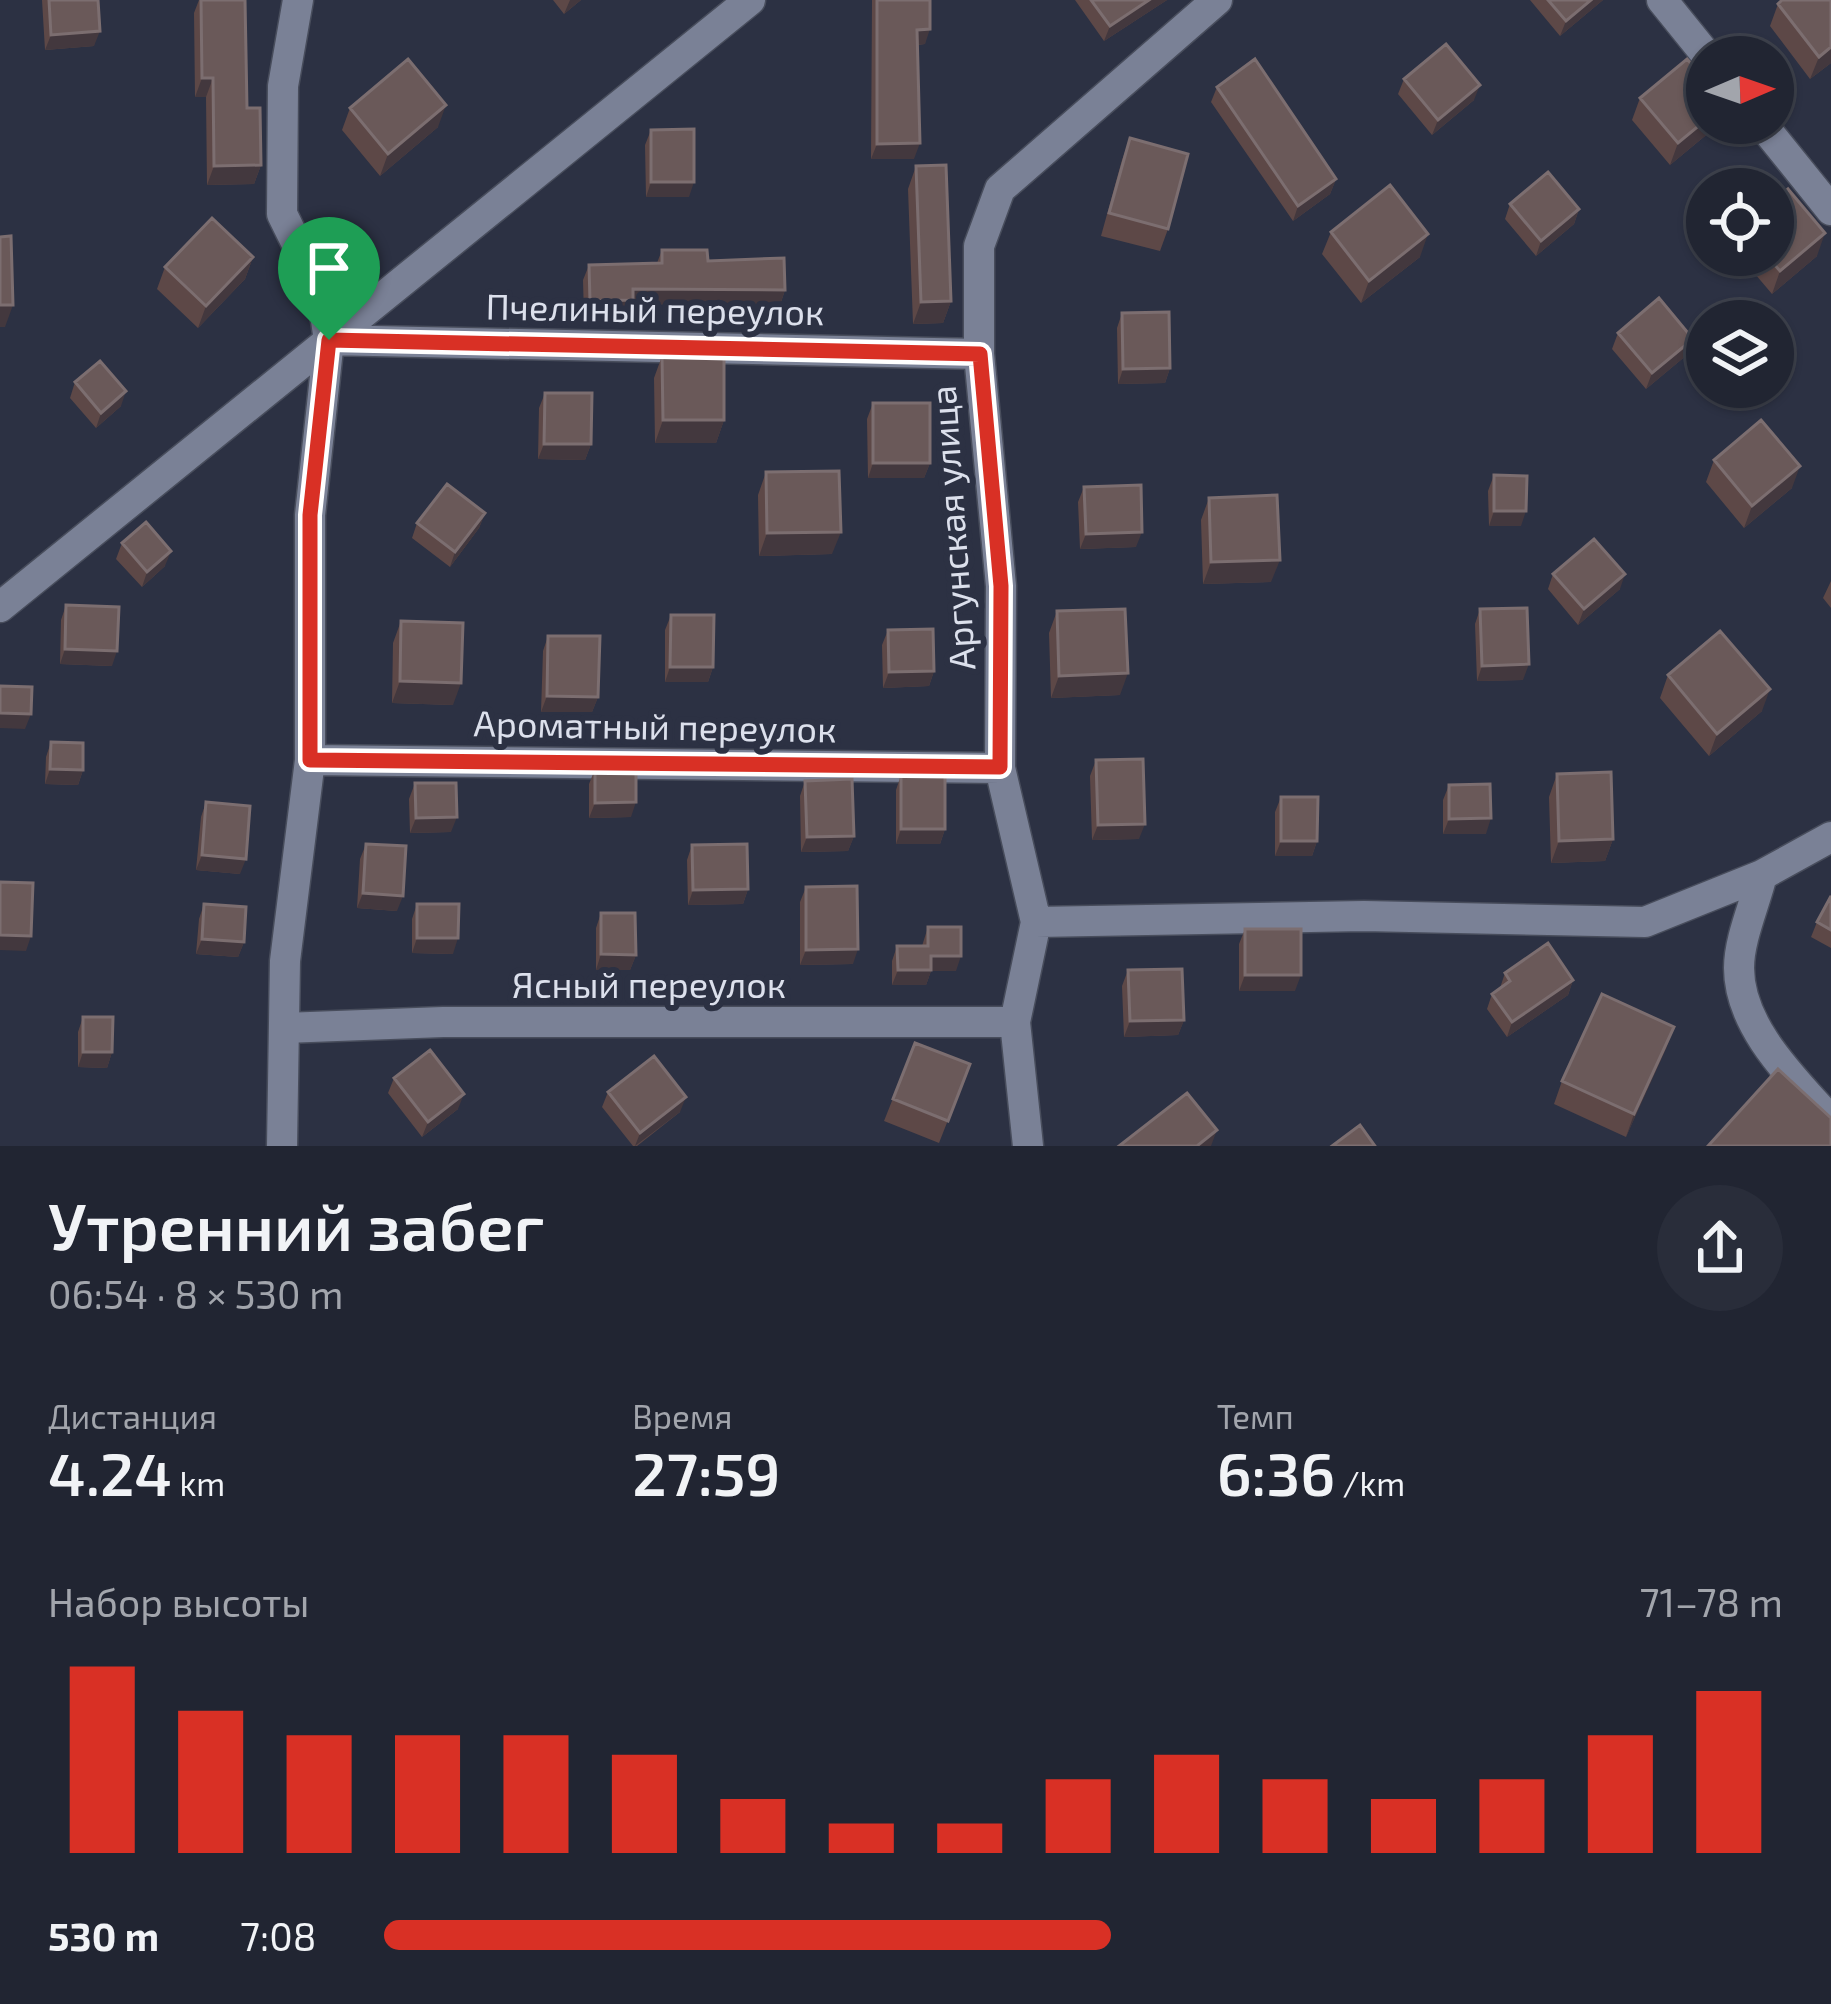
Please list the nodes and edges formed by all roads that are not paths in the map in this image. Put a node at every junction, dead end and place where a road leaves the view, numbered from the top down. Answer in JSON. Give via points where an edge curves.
{"nodes":[{"id":1,"x":298,"y":0,"type":"edge"},
{"id":2,"x":750,"y":0,"type":"edge"},
{"id":3,"x":1217,"y":0,"type":"edge"},
{"id":4,"x":1662,"y":0,"type":"edge"},
{"id":5,"x":1691,"y":36,"type":"edge"},
{"id":6,"x":1778,"y":144,"type":"edge"},
{"id":7,"x":1831,"y":210,"type":"edge"},
{"id":8,"x":329,"y":340,"type":"junction"},
{"id":9,"x":980,"y":354,"type":"junction"},
{"id":10,"x":0,"y":607,"type":"edge"},
{"id":11,"x":310,"y":760,"type":"junction"},
{"id":12,"x":1000,"y":767,"type":"junction"},
{"id":13,"x":1831,"y":837,"type":"edge"},
{"id":14,"x":1762,"y":875,"type":"junction"},
{"id":15,"x":1036,"y":922,"type":"junction"},
{"id":16,"x":1015,"y":1022,"type":"junction"},
{"id":17,"x":284,"y":1028,"type":"junction"},
{"id":18,"x":1831,"y":1121,"type":"edge"},
{"id":19,"x":282,"y":1146,"type":"edge"},
{"id":20,"x":1028,"y":1146,"type":"edge"}],
"edges":[{"from":1,"to":8,"type":"street","via":[[284,86],[282,214],[322,295]]},
{"from":2,"to":8,"type":"street"},
{"from":3,"to":9,"type":"street","name":"Аргунская улица","via":[[1000,189],[979,246]]},
{"from":4,"to":5,"type":"street"},
{"from":6,"to":7,"type":"street"},
{"from":8,"to":9,"type":"street","name":"Пчелиный переулок"},
{"from":8,"to":10,"type":"street"},
{"from":8,"to":11,"type":"street","via":[[310,515]]},
{"from":9,"to":12,"type":"street","name":"Аргунская улица","via":[[1001,586]]},
{"from":11,"to":12,"type":"street","name":"Ароматный переулок"},
{"from":11,"to":17,"type":"street"},
{"from":12,"to":15,"type":"street","name":"Аргунская улица"},
{"from":13,"to":14,"type":"street"},
{"from":14,"to":15,"type":"street","via":[[1645,922]]},
{"from":14,"to":18,"type":"street","via":[[1739,969],[1751,1014]]},
{"from":15,"to":16,"type":"street","name":"Аргунская улица"},
{"from":16,"to":17,"type":"street","name":"Ясный переулок"},
{"from":16,"to":20,"type":"street","name":"Аргунская улица"},
{"from":17,"to":19,"type":"street"}]}
